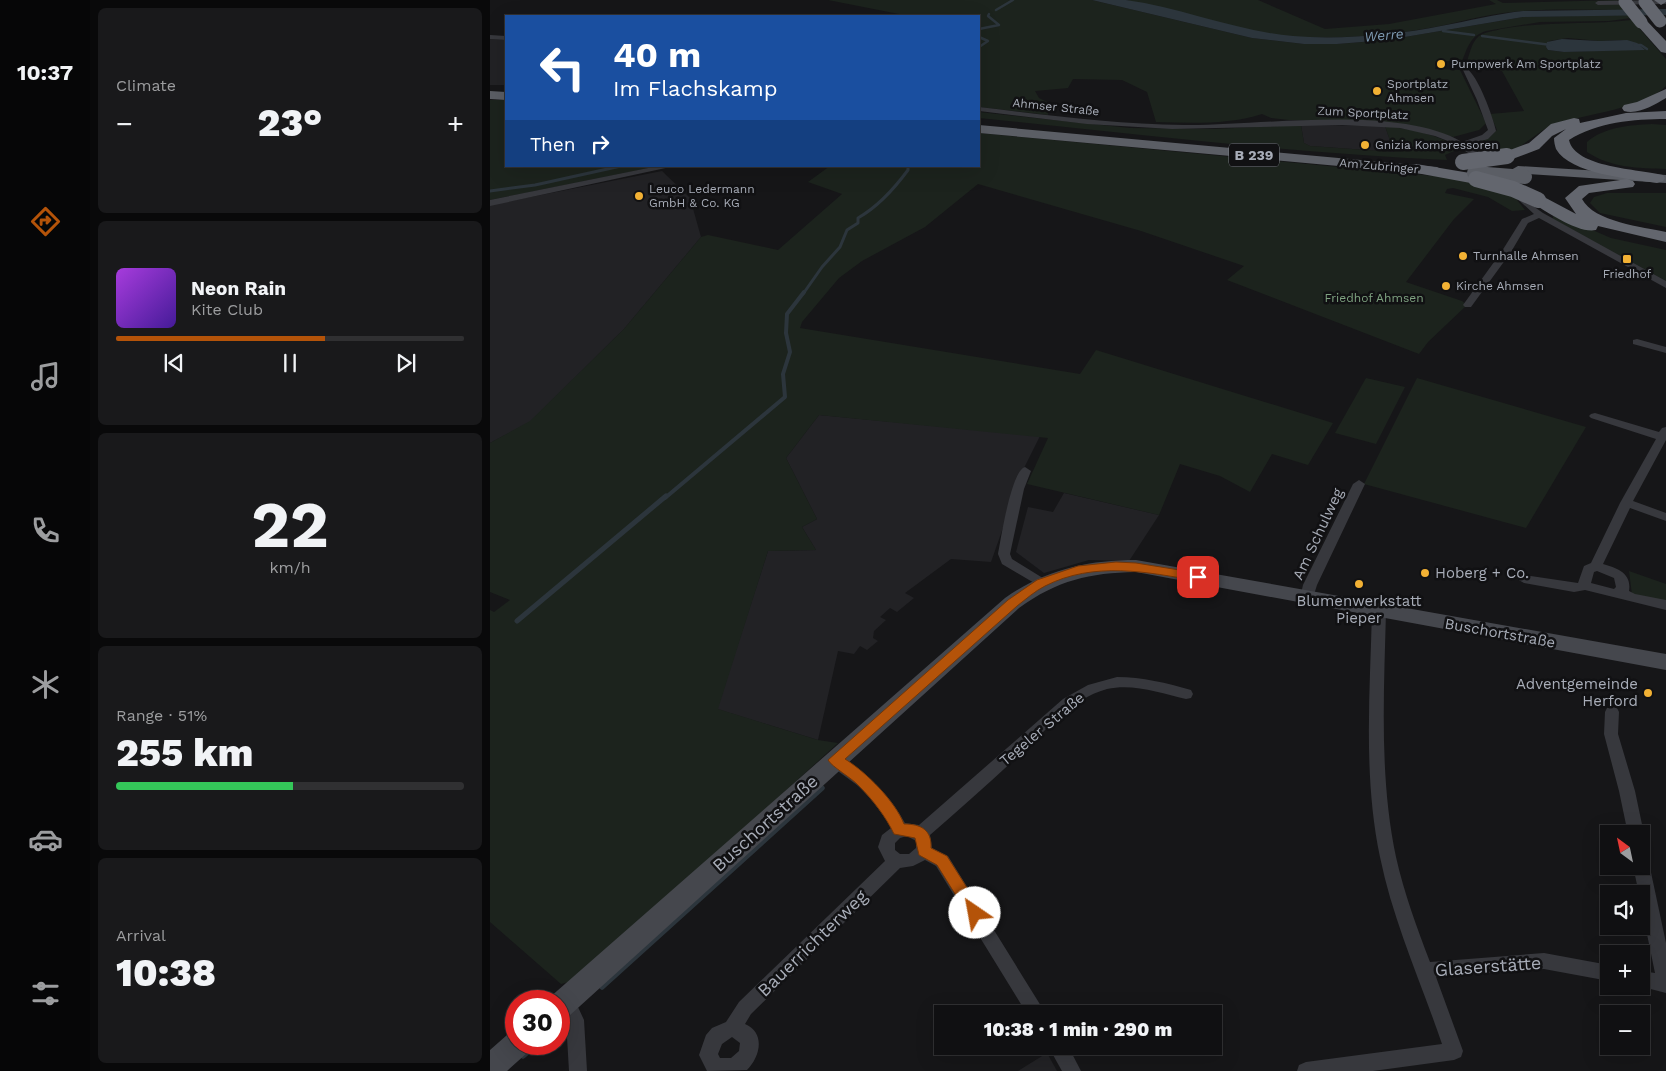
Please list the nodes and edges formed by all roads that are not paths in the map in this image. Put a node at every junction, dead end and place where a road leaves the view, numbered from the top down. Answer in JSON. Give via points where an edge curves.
{"nodes":[{"id":1,"x":1625,"y":1,"type":"edge"},
{"id":2,"x":1644,"y":1,"type":"edge"},
{"id":3,"x":1598,"y":3,"type":"dead end"},
{"id":4,"x":1663,"y":3,"type":"edge"},
{"id":5,"x":1663,"y":25,"type":"edge"},
{"id":6,"x":490,"y":37,"type":"edge"},
{"id":7,"x":505,"y":38,"type":"edge"},
{"id":8,"x":1666,"y":49,"type":"edge"},
{"id":9,"x":1466,"y":70,"type":"dead end"},
{"id":10,"x":490,"y":90,"type":"edge"},
{"id":11,"x":505,"y":91,"type":"edge"},
{"id":12,"x":1666,"y":93,"type":"edge"},
{"id":13,"x":490,"y":95,"type":"edge"},
{"id":14,"x":505,"y":96,"type":"edge"},
{"id":15,"x":980,"y":110,"type":"edge"},
{"id":16,"x":1666,"y":115,"type":"edge"},
{"id":17,"x":982,"y":126,"type":"edge"},
{"id":18,"x":1130,"y":126,"type":"joint"},
{"id":19,"x":1463,"y":144,"type":"junction"},
{"id":20,"x":1413,"y":166,"type":"joint"},
{"id":21,"x":666,"y":167,"type":"edge"},
{"id":22,"x":1470,"y":170,"type":"junction"},
{"id":23,"x":1521,"y":174,"type":"junction"},
{"id":24,"x":1663,"y":181,"type":"edge"},
{"id":25,"x":1627,"y":184,"type":"junction"},
{"id":26,"x":490,"y":203,"type":"edge"},
{"id":27,"x":1539,"y":208,"type":"junction"},
{"id":28,"x":1666,"y":237,"type":"edge"},
{"id":29,"x":1666,"y":245,"type":"edge"},
{"id":30,"x":1666,"y":285,"type":"edge"},
{"id":31,"x":1468,"y":305,"type":"dead end"},
{"id":32,"x":1637,"y":342,"type":"dead end"},
{"id":33,"x":1666,"y":350,"type":"edge"},
{"id":34,"x":1595,"y":416,"type":"dead end"},
{"id":35,"x":1663,"y":440,"type":"edge"},
{"id":36,"x":1026,"y":471,"type":"dead end"},
{"id":37,"x":1359,"y":484,"type":"dead end"},
{"id":38,"x":1626,"y":503,"type":"junction"},
{"id":39,"x":1666,"y":517,"type":"edge"},
{"id":40,"x":1596,"y":566,"type":"junction"},
{"id":41,"x":1524,"y":579,"type":"dead end"},
{"id":42,"x":1041,"y":583,"type":"junction"},
{"id":43,"x":1585,"y":586,"type":"junction"},
{"id":44,"x":1621,"y":592,"type":"junction"},
{"id":45,"x":1307,"y":598,"type":"junction"},
{"id":46,"x":1666,"y":604,"type":"edge"},
{"id":47,"x":1379,"y":611,"type":"junction"},
{"id":48,"x":1666,"y":662,"type":"edge"},
{"id":49,"x":1186,"y":694,"type":"dead end"},
{"id":50,"x":1612,"y":712,"type":"dead end"},
{"id":51,"x":835,"y":760,"type":"junction"},
{"id":52,"x":1634,"y":825,"type":"edge"},
{"id":53,"x":900,"y":830,"type":"junction"},
{"id":54,"x":921,"y":833,"type":"junction"},
{"id":55,"x":924,"y":851,"type":"junction"},
{"id":56,"x":896,"y":861,"type":"junction"},
{"id":57,"x":1644,"y":875,"type":"edge"},
{"id":58,"x":1426,"y":970,"type":"junction"},
{"id":59,"x":1600,"y":971,"type":"edge"},
{"id":60,"x":1650,"y":981,"type":"edge"},
{"id":61,"x":1666,"y":984,"type":"edge"},
{"id":62,"x":570,"y":996,"type":"edge"},
{"id":63,"x":1031,"y":1005,"type":"edge"},
{"id":64,"x":570,"y":1013,"type":"edge"},
{"id":65,"x":732,"y":1028,"type":"junction"},
{"id":66,"x":505,"y":1055,"type":"edge"},
{"id":67,"x":1062,"y":1055,"type":"edge"},
{"id":68,"x":490,"y":1068,"type":"edge"},
{"id":69,"x":738,"y":1068,"type":"edge"},
{"id":70,"x":578,"y":1071,"type":"edge"},
{"id":71,"x":1072,"y":1071,"type":"edge"},
{"id":72,"x":1306,"y":1071,"type":"edge"}],
"edges":[{"from":1,"to":8,"type":"highway","bridge":true},
{"from":2,"to":5,"type":"highway","bridge":true},
{"from":3,"to":4,"type":"street"},
{"from":6,"to":7,"type":"street"},
{"from":9,"to":19,"type":"street","via":[[1492,131],[1485,137]]},
{"from":10,"to":11,"type":"highway"},
{"from":12,"to":22,"type":"highway","bridge":true,"via":[[1642,105],[1556,127],[1534,146]]},
{"from":13,"to":14,"type":"highway"},
{"from":15,"to":18,"type":"street","name":"Ahmser Straße"},
{"from":16,"to":24,"type":"highway","via":[[1640,115],[1576,129],[1561,138],[1560,144],[1582,162]]},
{"from":17,"to":20,"type":"highway","name":"Am Zubringer","number":"B 239"},
{"from":18,"to":19,"type":"street","name":"Zum Sportplatz","via":[[1387,124],[1430,132]]},
{"from":19,"to":27,"type":"street","name":"Zum Sportplatz","via":[[1479,155],[1524,202]]},
{"from":20,"to":22,"type":"highway"},
{"from":21,"to":26,"type":"street"},
{"from":22,"to":23,"type":"highway","bridge":true},
{"from":22,"to":27,"type":"highway","bridge":true,"via":[[1513,189]]},
{"from":23,"to":24,"type":"highway"},
{"from":23,"to":25,"type":"highway"},
{"from":24,"to":25,"type":"highway"},
{"from":25,"to":28,"type":"highway","via":[[1585,189],[1573,198],[1574,203],[1581,211],[1603,222]]},
{"from":27,"to":29,"type":"highway","via":[[1595,228]]},
{"from":27,"to":30,"type":"street","name":"Zum Sportplatz"},
{"from":27,"to":31,"type":"street","via":[[1525,221]]},
{"from":32,"to":33,"type":"street"},
{"from":34,"to":35,"type":"street"},
{"from":35,"to":38,"type":"street"},
{"from":36,"to":42,"type":"street","via":[[1018,489],[1004,554],[1007,561]]},
{"from":37,"to":45,"type":"street","name":"Am Schulweg","via":[[1310,585]]},
{"from":38,"to":39,"type":"street"},
{"from":38,"to":40,"type":"street"},
{"from":40,"to":43,"type":"street","via":[[1589,569]]},
{"from":40,"to":44,"type":"street","via":[[1619,574],[1622,578]]},
{"from":41,"to":43,"type":"street","via":[[1574,588]]},
{"from":42,"to":45,"type":"main road","name":"Buschortstraße","via":[[1078,570],[1136,566]]},
{"from":42,"to":51,"type":"main road","name":"Buschortstraße","via":[[1012,603]]},
{"from":43,"to":44,"type":"street","via":[[1616,594]]},
{"from":44,"to":46,"type":"street","via":[[1631,598]]},
{"from":45,"to":47,"type":"main road","name":"Buschortstraße"},
{"from":47,"to":48,"type":"main road","name":"Buschortstraße"},
{"from":47,"to":58,"type":"street","via":[[1377,708],[1380,800],[1388,856],[1399,899]]},
{"from":49,"to":54,"type":"street","name":"Tegeler Straße","via":[[1146,684],[1119,682],[1082,694]]},
{"from":50,"to":52,"type":"street","via":[[1611,734]]},
{"from":51,"to":53,"type":"street","via":[[865,782]]},
{"from":51,"to":62,"type":"main road","name":"Buschortstraße"},
{"from":53,"to":54,"type":"street"},
{"from":53,"to":56,"type":"street","via":[[892,834],[885,849]]},
{"from":54,"to":55,"type":"street"},
{"from":55,"to":56,"type":"street","via":[[912,860]]},
{"from":55,"to":63,"type":"street","via":[[942,861]]},
{"from":56,"to":65,"type":"street","name":"Bauerrichterweg","via":[[745,1008]]},
{"from":57,"to":61,"type":"street"},
{"from":58,"to":59,"type":"street","name":"Glaserstätte","via":[[1544,961]]},
{"from":58,"to":72,"type":"street","via":[[1454,1051]]},
{"from":60,"to":61,"type":"street"},
{"from":64,"to":70,"type":"street","via":[[575,1020]]},
{"from":65,"to":69,"type":"street","name":"Bauerrichterweg","via":[[743,1030],[750,1037],[751,1047]]},
{"from":65,"to":69,"type":"street","name":"Bauerrichterweg","via":[[720,1033],[710,1043],[708,1055],[714,1065]]},
{"from":66,"to":68,"type":"main road"},
{"from":67,"to":71,"type":"street"}]}
